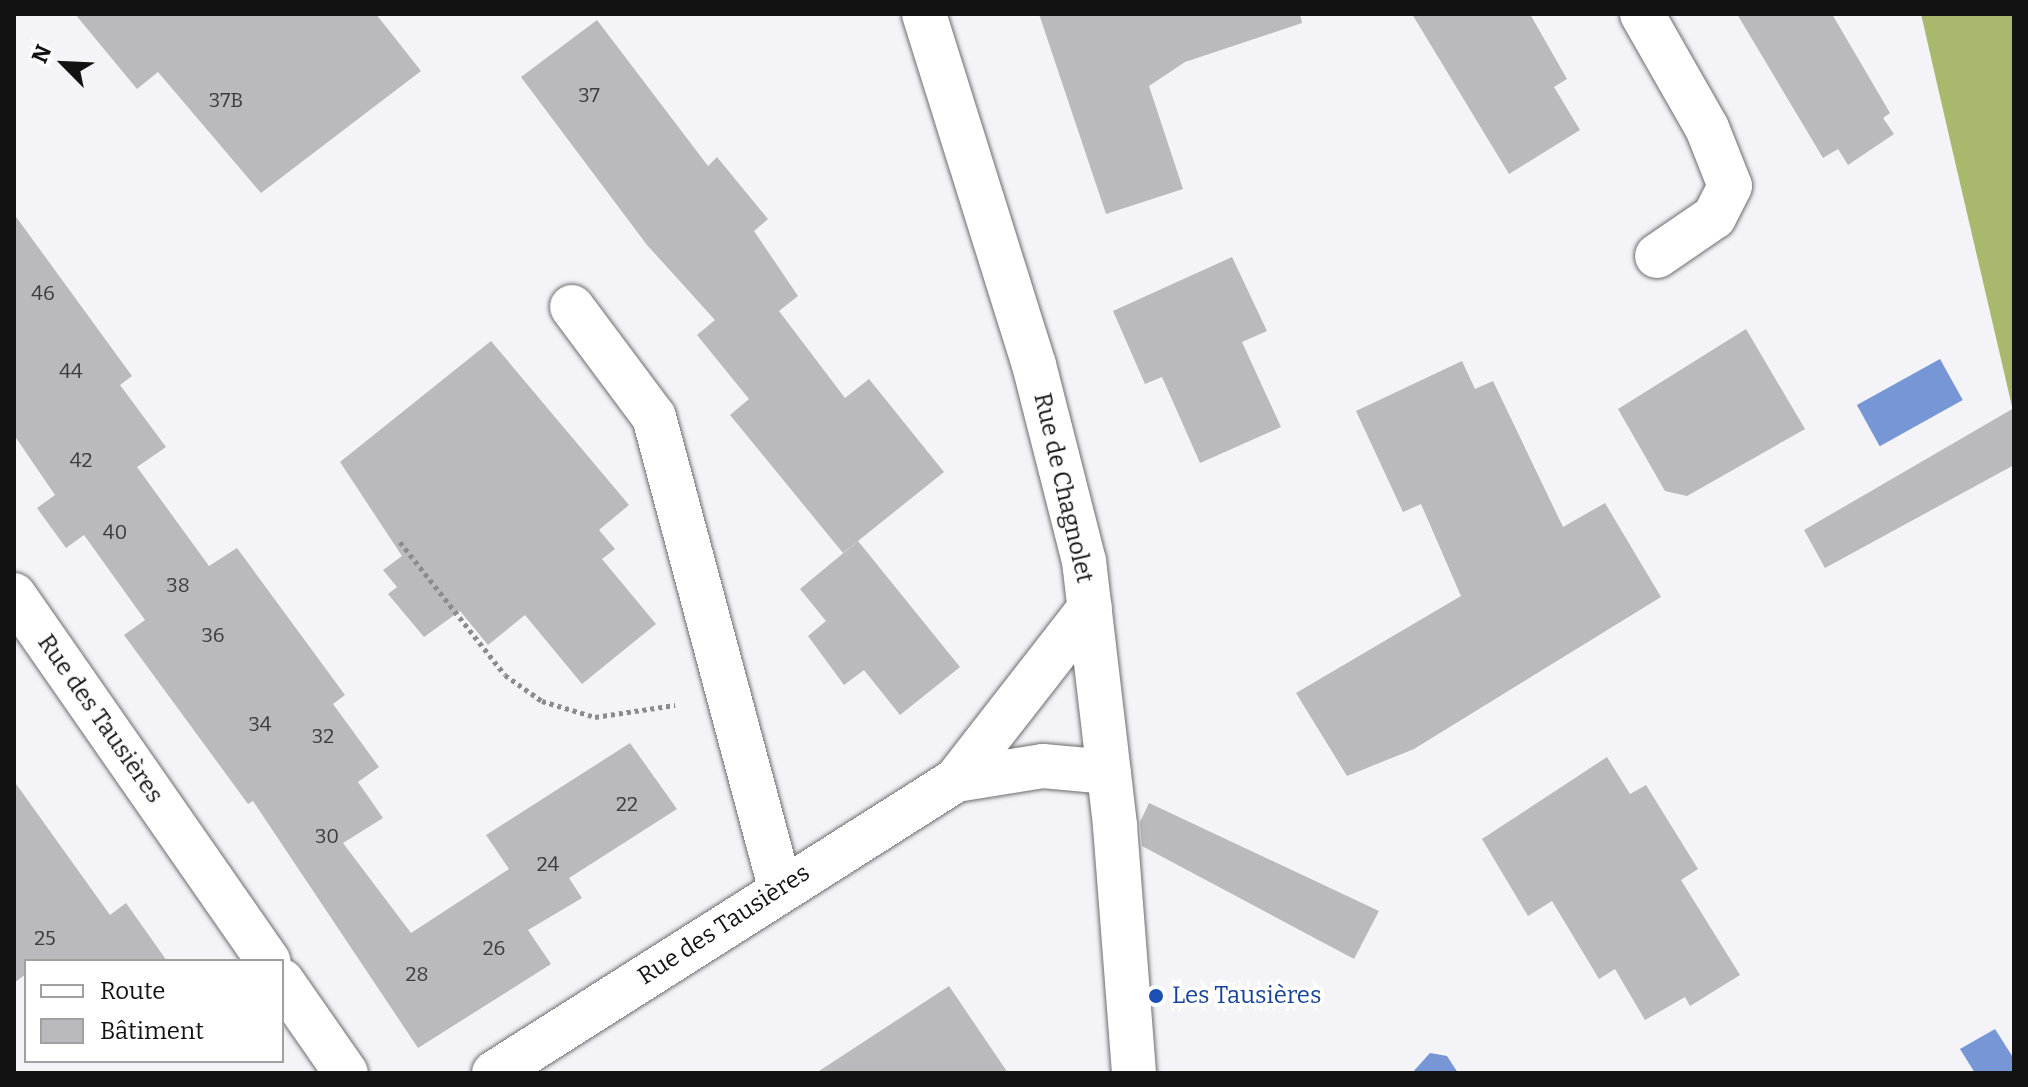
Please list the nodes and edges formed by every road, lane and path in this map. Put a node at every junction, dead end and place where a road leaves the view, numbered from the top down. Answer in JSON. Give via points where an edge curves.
{"nodes":[{"id":1,"x":924,"y":14,"type":"edge"},
{"id":2,"x":1642,"y":14,"type":"edge"},
{"id":3,"x":1657,"y":256,"type":"dead end"},
{"id":4,"x":572,"y":307,"type":"dead end"},
{"id":5,"x":400,"y":542,"type":"dead end"},
{"id":6,"x":14,"y":595,"type":"edge"},
{"id":7,"x":1090,"y":608,"type":"junction"},
{"id":8,"x":729,"y":696,"type":"junction"},
{"id":9,"x":1109,"y":772,"type":"junction"},
{"id":10,"x":956,"y":780,"type":"junction"},
{"id":11,"x":780,"y":888,"type":"junction"},
{"id":12,"x":267,"y":959,"type":"edge"},
{"id":13,"x":284,"y":984,"type":"edge"},
{"id":14,"x":346,"y":1073,"type":"edge"},
{"id":15,"x":494,"y":1073,"type":"edge"},
{"id":16,"x":1134,"y":1073,"type":"edge"}],
"edges":[{"from":1,"to":7,"type":"street","name":"Rue de Chagnolet","via":[[1034,365],[1084,561]]},
{"from":2,"to":3,"type":"street","via":[[1707,128],[1730,186],[1714,217]]},
{"from":4,"to":8,"type":"street","via":[[654,417]]},
{"from":5,"to":8,"type":"path","via":[[505,675],[542,701],[595,717]]},
{"from":6,"to":12,"type":"street","name":"Rue des Tausières"},
{"from":7,"to":9,"type":"street","name":"Rue de Chagnolet"},
{"from":7,"to":10,"type":"street"},
{"from":8,"to":11,"type":"street"},
{"from":9,"to":10,"type":"street","via":[[1043,766]]},
{"from":9,"to":16,"type":"street","name":"Rue de Chagnolet"},
{"from":10,"to":11,"type":"street","name":"Rue des Tausières"},
{"from":11,"to":15,"type":"street","name":"Rue des Tausières"},
{"from":13,"to":14,"type":"street"}]}
